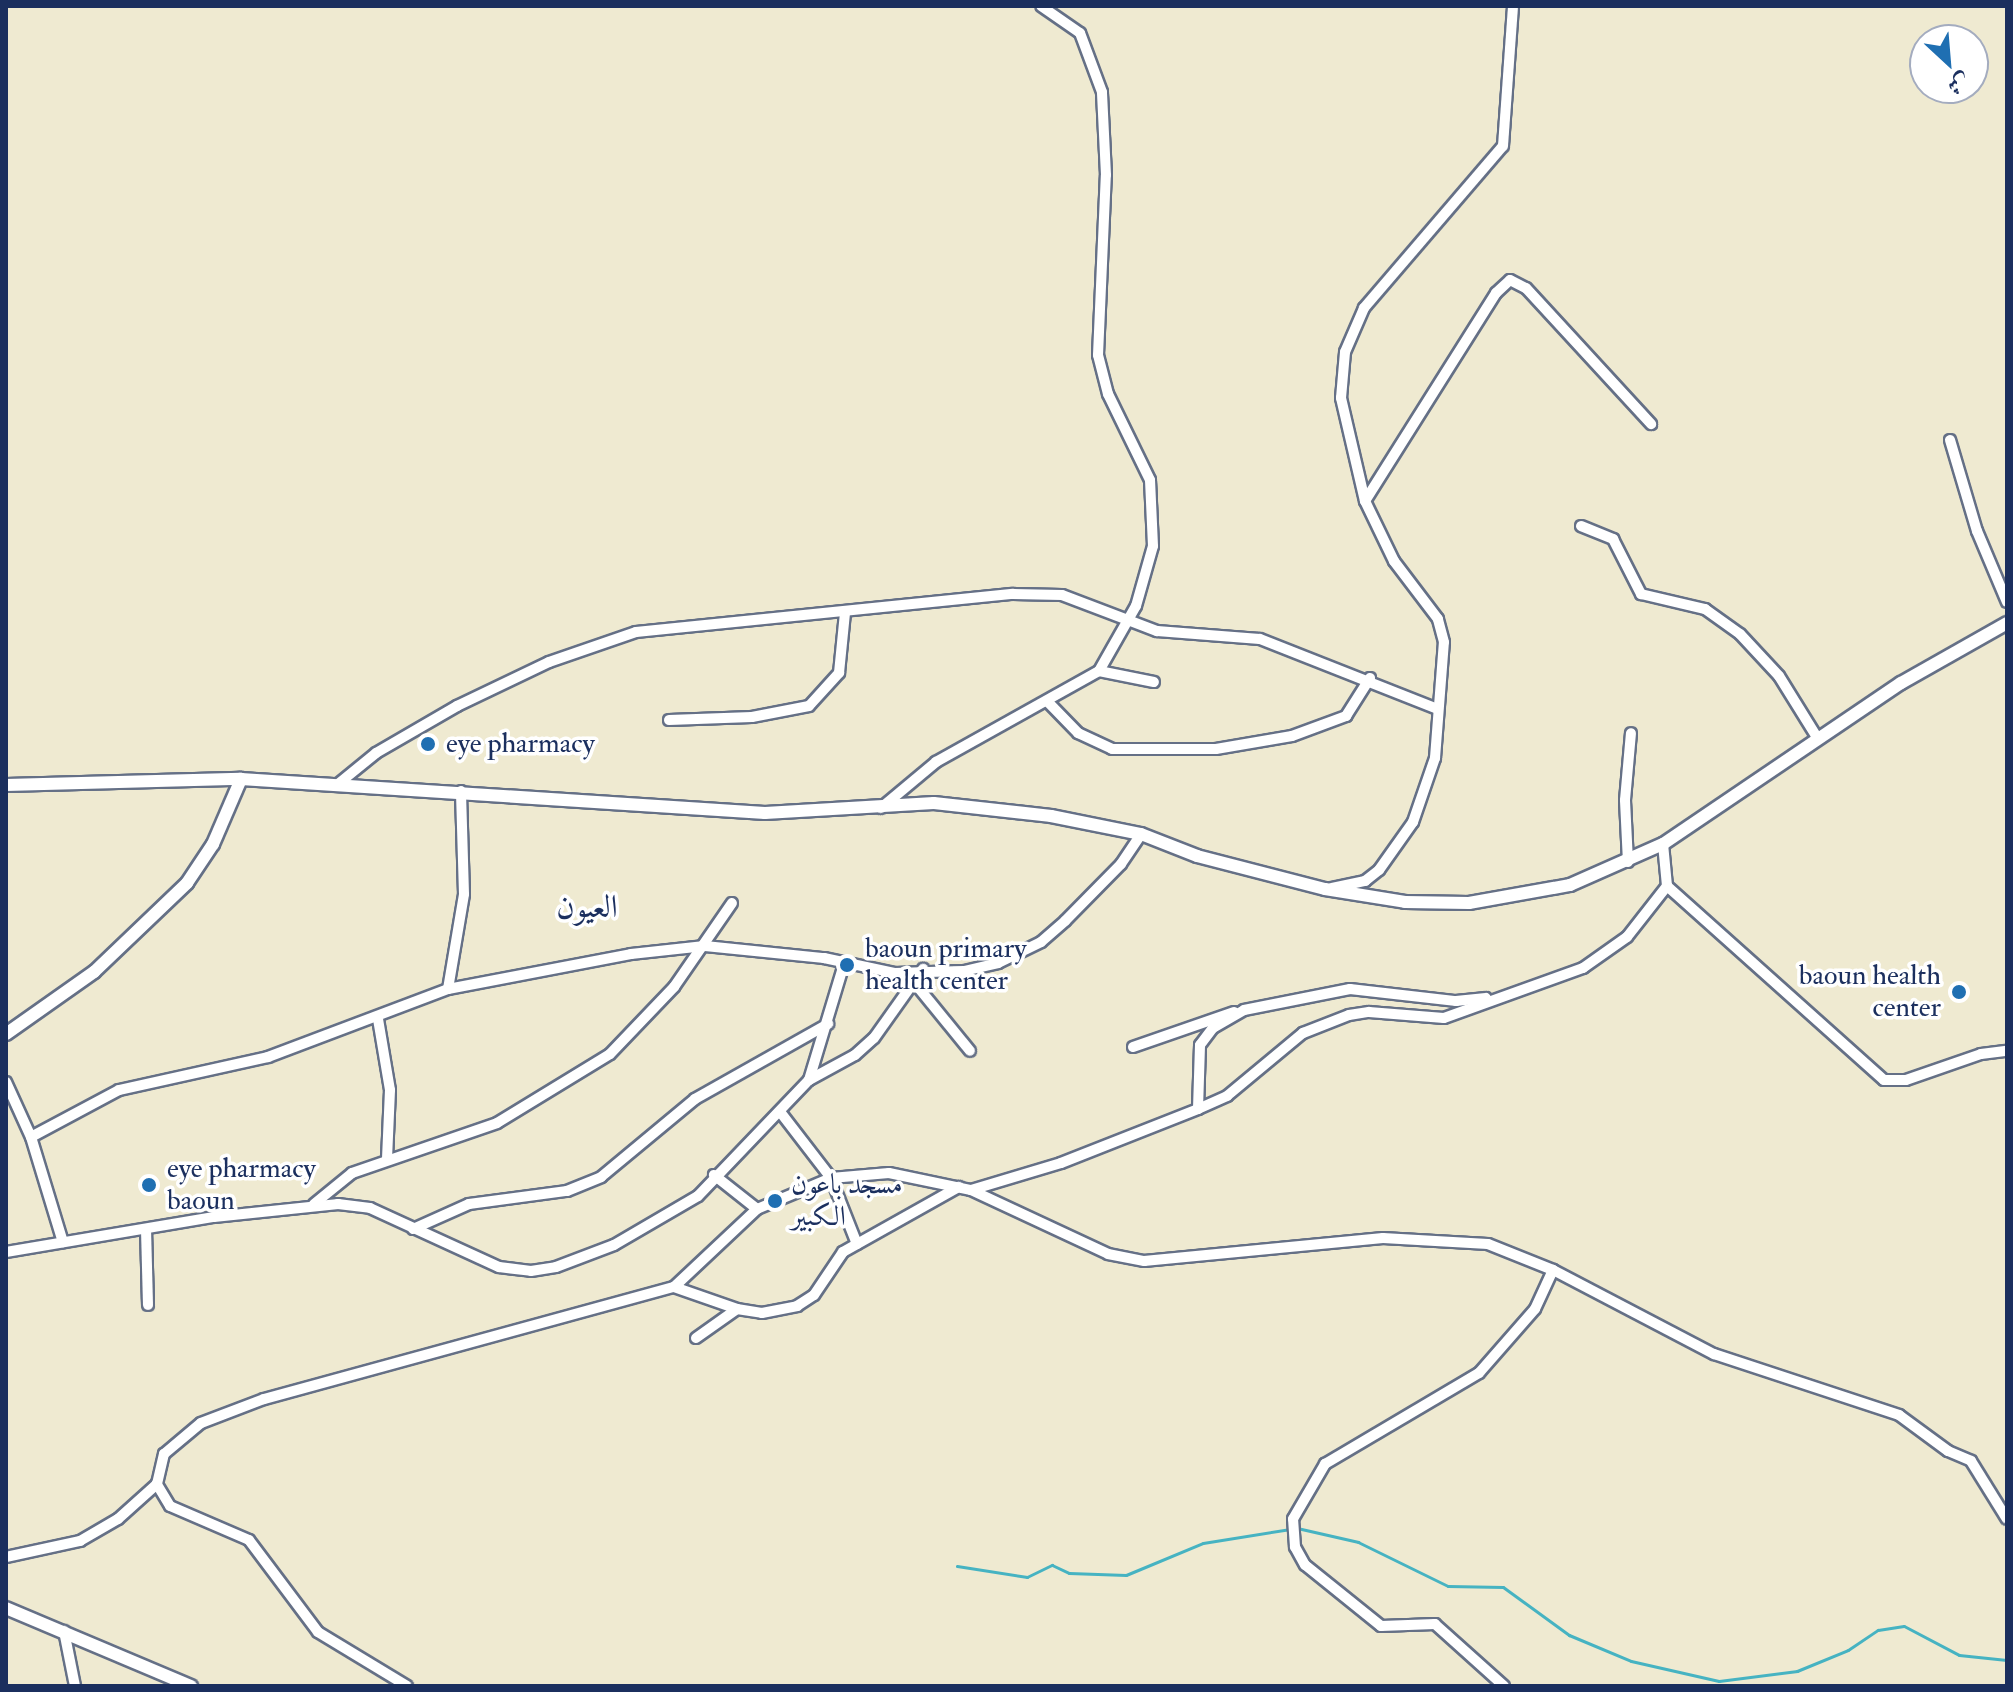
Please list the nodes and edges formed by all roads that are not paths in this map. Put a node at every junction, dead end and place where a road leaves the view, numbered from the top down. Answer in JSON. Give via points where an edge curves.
{"nodes":[{"id":1,"x":1041,"y":6,"type":"edge"},
{"id":2,"x":1513,"y":6,"type":"edge"},
{"id":3,"x":1651,"y":424,"type":"dead end"},
{"id":4,"x":1950,"y":440,"type":"dead end"},
{"id":5,"x":1365,"y":501,"type":"junction"},
{"id":6,"x":1581,"y":526,"type":"dead end"},
{"id":7,"x":2007,"y":602,"type":"edge"},
{"id":8,"x":845,"y":613,"type":"junction"},
{"id":9,"x":2007,"y":623,"type":"edge"},
{"id":10,"x":1128,"y":624,"type":"junction"},
{"id":11,"x":1099,"y":671,"type":"junction"},
{"id":12,"x":1370,"y":678,"type":"junction"},
{"id":13,"x":1154,"y":682,"type":"dead end"},
{"id":14,"x":1047,"y":701,"type":"junction"},
{"id":15,"x":1438,"y":709,"type":"junction"},
{"id":16,"x":669,"y":720,"type":"dead end"},
{"id":17,"x":1631,"y":733,"type":"dead end"},
{"id":18,"x":1818,"y":739,"type":"junction"},
{"id":19,"x":241,"y":779,"type":"junction"},
{"id":20,"x":338,"y":784,"type":"junction"},
{"id":21,"x":6,"y":785,"type":"edge"},
{"id":22,"x":461,"y":791,"type":"junction"},
{"id":23,"x":879,"y":810,"type":"junction"},
{"id":24,"x":1141,"y":834,"type":"junction"},
{"id":25,"x":1663,"y":844,"type":"junction"},
{"id":26,"x":1628,"y":862,"type":"junction"},
{"id":27,"x":1667,"y":886,"type":"junction"},
{"id":28,"x":1325,"y":889,"type":"junction"},
{"id":29,"x":732,"y":903,"type":"dead end"},
{"id":30,"x":705,"y":946,"type":"junction"},
{"id":31,"x":844,"y":964,"type":"junction"},
{"id":32,"x":923,"y":969,"type":"junction"},
{"id":33,"x":913,"y":981,"type":"junction"},
{"id":34,"x":448,"y":989,"type":"junction"},
{"id":35,"x":1491,"y":998,"type":"junction"},
{"id":36,"x":1244,"y":1010,"type":"junction"},
{"id":37,"x":378,"y":1019,"type":"junction"},
{"id":38,"x":828,"y":1024,"type":"junction"},
{"id":39,"x":6,"y":1034,"type":"edge"},
{"id":40,"x":1133,"y":1047,"type":"dead end"},
{"id":41,"x":970,"y":1051,"type":"dead end"},
{"id":42,"x":2007,"y":1051,"type":"edge"},
{"id":43,"x":809,"y":1080,"type":"junction"},
{"id":44,"x":6,"y":1082,"type":"edge"},
{"id":45,"x":1198,"y":1109,"type":"junction"},
{"id":46,"x":781,"y":1113,"type":"junction"},
{"id":47,"x":31,"y":1137,"type":"junction"},
{"id":48,"x":387,"y":1158,"type":"junction"},
{"id":49,"x":714,"y":1175,"type":"junction"},
{"id":50,"x":831,"y":1178,"type":"junction"},
{"id":51,"x":959,"y":1187,"type":"junction"},
{"id":52,"x":971,"y":1190,"type":"junction"},
{"id":53,"x":314,"y":1204,"type":"junction"},
{"id":54,"x":757,"y":1209,"type":"junction"},
{"id":55,"x":146,"y":1229,"type":"junction"},
{"id":56,"x":413,"y":1229,"type":"junction"},
{"id":57,"x":63,"y":1242,"type":"junction"},
{"id":58,"x":857,"y":1244,"type":"junction"},
{"id":59,"x":6,"y":1252,"type":"edge"},
{"id":60,"x":1553,"y":1270,"type":"junction"},
{"id":61,"x":674,"y":1287,"type":"junction"},
{"id":62,"x":148,"y":1305,"type":"dead end"},
{"id":63,"x":737,"y":1309,"type":"junction"},
{"id":64,"x":696,"y":1338,"type":"dead end"},
{"id":65,"x":157,"y":1484,"type":"junction"},
{"id":66,"x":2007,"y":1519,"type":"edge"},
{"id":67,"x":6,"y":1557,"type":"edge"},
{"id":68,"x":6,"y":1608,"type":"edge"},
{"id":69,"x":64,"y":1631,"type":"junction"},
{"id":70,"x":75,"y":1686,"type":"edge"},
{"id":71,"x":191,"y":1686,"type":"edge"},
{"id":72,"x":407,"y":1686,"type":"edge"},
{"id":73,"x":1504,"y":1686,"type":"edge"}],
"edges":[{"from":1,"to":10,"type":"street","via":[[1080,33],[1102,92],[1106,175],[1098,355],[1108,394],[1147,471],[1155,506],[1147,576]]},
{"from":2,"to":5,"type":"street","via":[[1503,146],[1364,308],[1345,352],[1341,398]]},
{"from":3,"to":5,"type":"street","via":[[1526,288],[1510,280],[1496,293]]},
{"from":4,"to":7,"type":"street","via":[[1977,531]]},
{"from":5,"to":15,"type":"street","via":[[1394,561],[1442,630]]},
{"from":6,"to":18,"type":"street","via":[[1613,539],[1641,594],[1705,609],[1740,634],[1779,676]]},
{"from":8,"to":10,"type":"street","via":[[1038,592],[1062,595]]},
{"from":8,"to":16,"type":"street","via":[[839,673],[809,706],[752,717]]},
{"from":8,"to":20,"type":"street","via":[[666,625],[592,645],[405,734]]},
{"from":9,"to":18,"type":"street","via":[[1934,662]]},
{"from":10,"to":11,"type":"street"},
{"from":10,"to":12,"type":"street","via":[[1260,639]]},
{"from":11,"to":13,"type":"street"},
{"from":11,"to":14,"type":"street"},
{"from":12,"to":14,"type":"street","via":[[1346,716],[1292,736],[1216,749],[1112,749],[1078,733]]},
{"from":12,"to":15,"type":"street"},
{"from":14,"to":23,"type":"street","via":[[936,762]]},
{"from":15,"to":28,"type":"street","via":[[1433,766],[1401,844],[1365,881]]},
{"from":17,"to":26,"type":"street","via":[[1625,800]]},
{"from":18,"to":25,"type":"street"},
{"from":19,"to":20,"type":"street"},
{"from":19,"to":21,"type":"street"},
{"from":19,"to":39,"type":"street","via":[[213,844],[178,893],[94,972]]},
{"from":20,"to":22,"type":"street"},
{"from":22,"to":23,"type":"street","via":[[765,813]]},
{"from":22,"to":34,"type":"street","via":[[464,894]]},
{"from":23,"to":24,"type":"street","via":[[934,803],[1051,816]]},
{"from":24,"to":28,"type":"street","via":[[1197,856]]},
{"from":24,"to":32,"type":"street","via":[[1121,864],[1041,942],[998,963],[964,971]]},
{"from":25,"to":26,"type":"street"},
{"from":25,"to":27,"type":"street"},
{"from":26,"to":28,"type":"street","via":[[1537,894],[1484,902],[1405,902]]},
{"from":27,"to":35,"type":"street","via":[[1602,958]]},
{"from":27,"to":42,"type":"street","via":[[1884,1080],[1906,1080],[1981,1054]]},
{"from":29,"to":30,"type":"street"},
{"from":30,"to":31,"type":"street"},
{"from":30,"to":34,"type":"street","via":[[631,954]]},
{"from":30,"to":48,"type":"street","via":[[625,1043],[581,1073],[497,1123]]},
{"from":31,"to":32,"type":"street","via":[[895,973]]},
{"from":31,"to":38,"type":"street"},
{"from":32,"to":33,"type":"street"},
{"from":33,"to":41,"type":"street"},
{"from":33,"to":43,"type":"street","via":[[874,1038]]},
{"from":34,"to":37,"type":"street"},
{"from":35,"to":36,"type":"street","via":[[1456,1001],[1350,989]]},
{"from":35,"to":45,"type":"street","via":[[1444,1018],[1349,1015],[1303,1033],[1227,1096]]},
{"from":36,"to":40,"type":"street","via":[[1199,1020]]},
{"from":36,"to":45,"type":"street","via":[[1213,1028],[1200,1045]]},
{"from":37,"to":47,"type":"street","via":[[230,1068],[119,1090]]},
{"from":37,"to":48,"type":"street","via":[[388,1068]]},
{"from":38,"to":43,"type":"street"},
{"from":38,"to":56,"type":"street","via":[[695,1099],[601,1177],[567,1191],[469,1204]]},
{"from":43,"to":46,"type":"street"},
{"from":44,"to":47,"type":"street"},
{"from":45,"to":52,"type":"street","via":[[1061,1163]]},
{"from":46,"to":49,"type":"street"},
{"from":46,"to":50,"type":"street"},
{"from":47,"to":57,"type":"street"},
{"from":48,"to":53,"type":"street","via":[[340,1180]]},
{"from":49,"to":54,"type":"street"},
{"from":49,"to":56,"type":"street","via":[[698,1196],[663,1217],[614,1245],[556,1267],[499,1267]]},
{"from":50,"to":51,"type":"street","via":[[889,1173]]},
{"from":50,"to":54,"type":"street"},
{"from":50,"to":58,"type":"street"},
{"from":51,"to":52,"type":"street"},
{"from":51,"to":58,"type":"street"},
{"from":52,"to":60,"type":"street","via":[[1108,1254],[1144,1261],[1383,1238],[1488,1244]]},
{"from":53,"to":55,"type":"street"},
{"from":53,"to":56,"type":"street","via":[[370,1208]]},
{"from":54,"to":61,"type":"street"},
{"from":55,"to":57,"type":"street"},
{"from":55,"to":62,"type":"street"},
{"from":57,"to":59,"type":"street"},
{"from":58,"to":63,"type":"street","via":[[834,1261],[810,1299],[778,1312]]},
{"from":60,"to":66,"type":"street","via":[[1714,1354],[1899,1415],[1971,1461],[1988,1480]]},
{"from":60,"to":73,"type":"street","via":[[1535,1309],[1479,1373],[1325,1464],[1293,1519],[1295,1547],[1305,1565],[1381,1626],[1435,1624]]},
{"from":61,"to":63,"type":"street"},
{"from":61,"to":65,"type":"street","via":[[223,1413],[171,1443]]},
{"from":63,"to":64,"type":"street"},
{"from":65,"to":67,"type":"street","via":[[118,1519],[80,1541]]},
{"from":65,"to":72,"type":"street","via":[[179,1513],[249,1540],[318,1632]]},
{"from":68,"to":69,"type":"street"},
{"from":69,"to":70,"type":"street"},
{"from":69,"to":71,"type":"street"}]}
